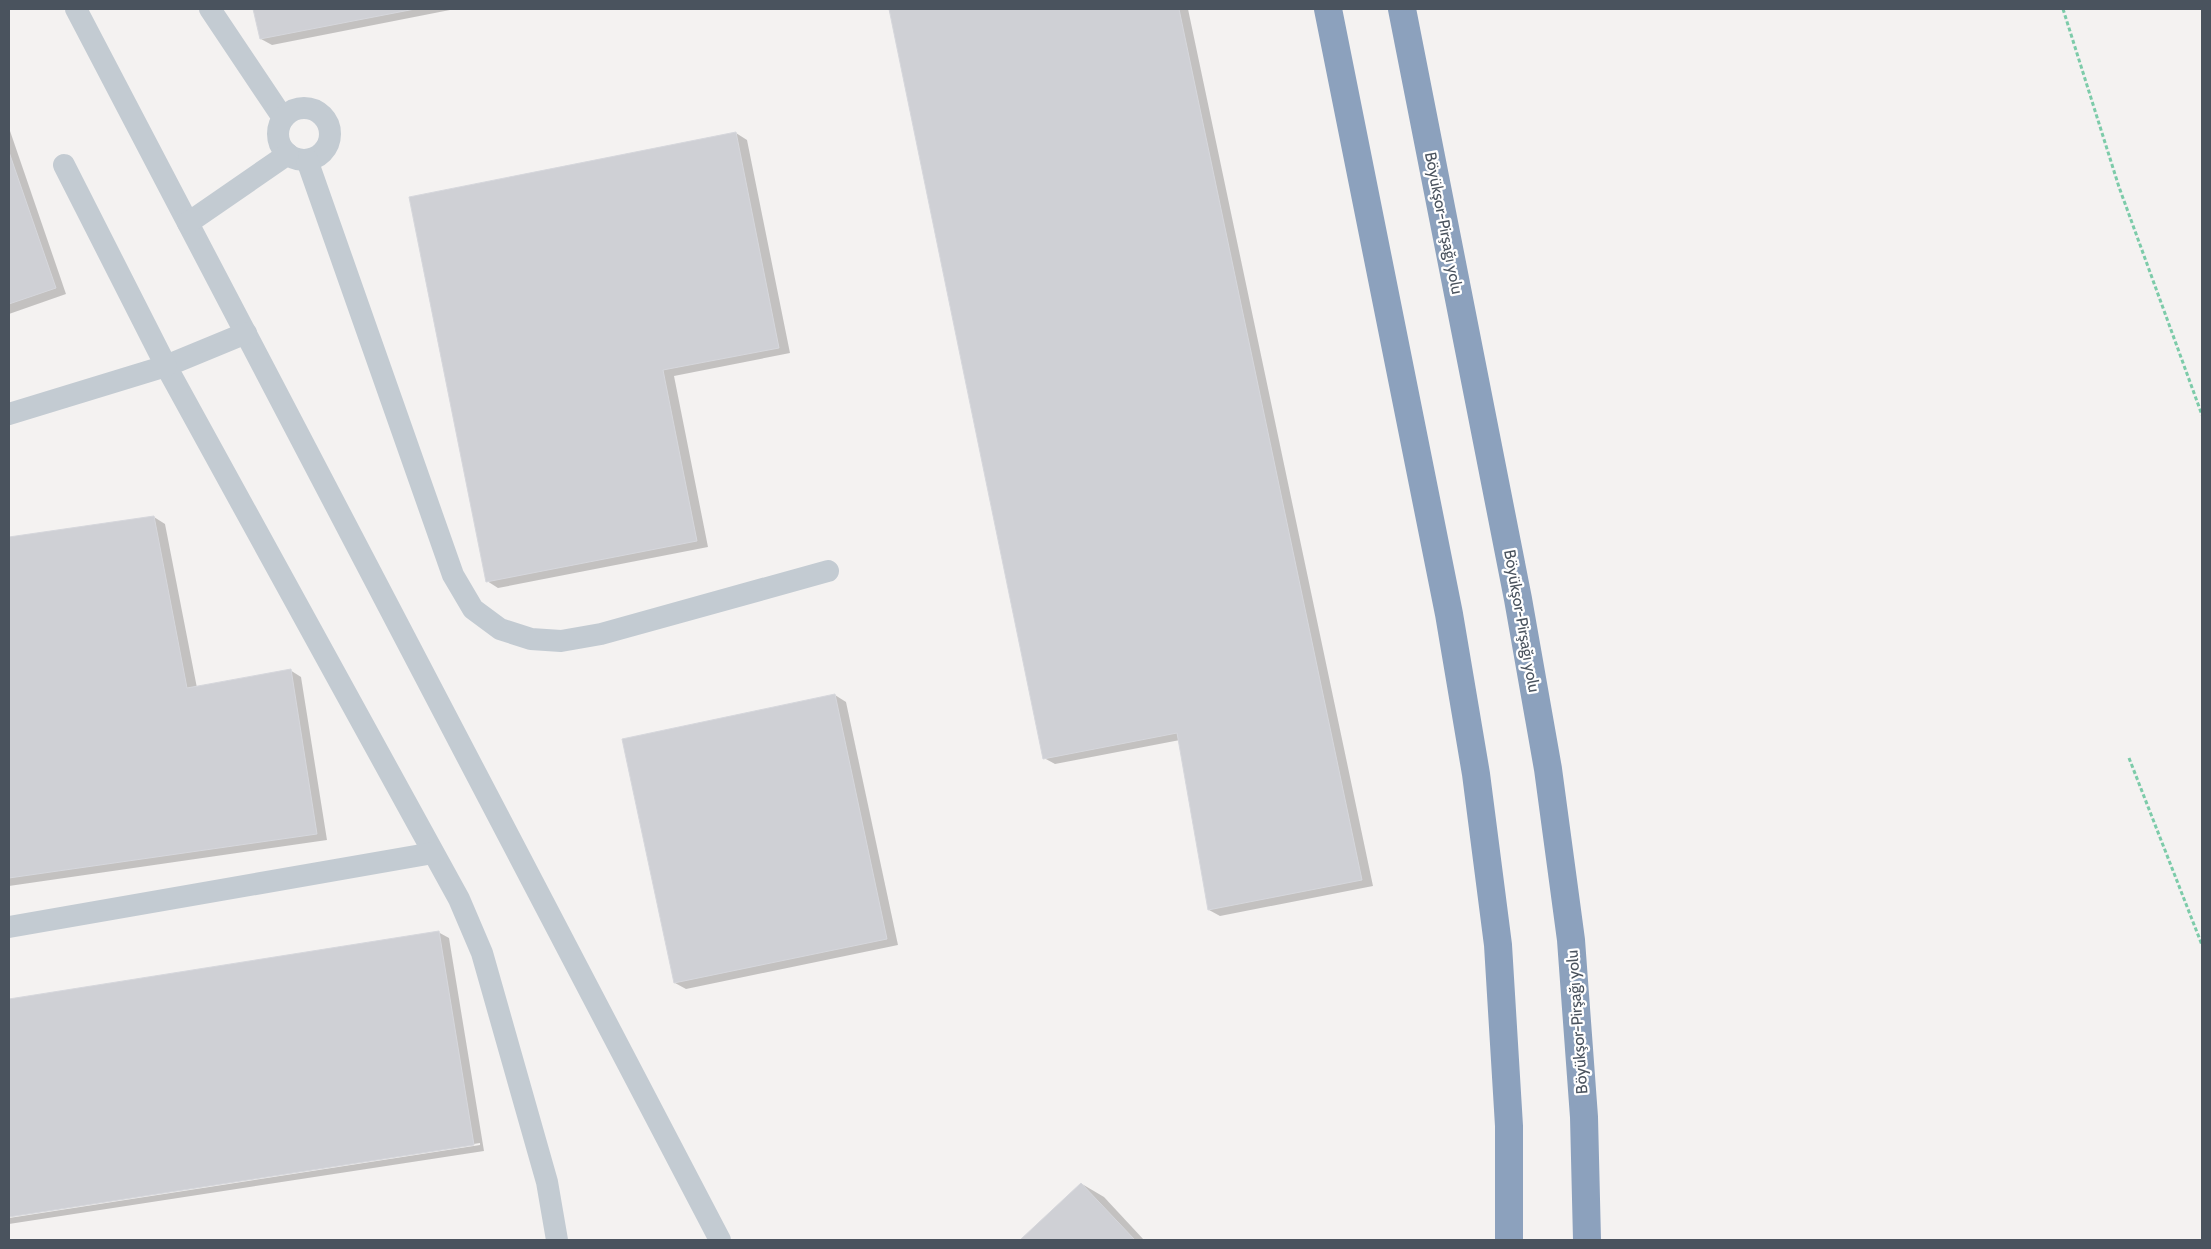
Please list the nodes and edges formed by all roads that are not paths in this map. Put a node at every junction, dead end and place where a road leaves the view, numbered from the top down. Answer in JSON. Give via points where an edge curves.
{"nodes":[{"id":1,"x":76,"y":9,"type":"edge"},
{"id":2,"x":210,"y":9,"type":"edge"},
{"id":3,"x":1328,"y":9,"type":"edge"},
{"id":4,"x":1402,"y":9,"type":"edge"},
{"id":5,"x":283,"y":118,"type":"junction"},
{"id":6,"x":297,"y":157,"type":"junction"},
{"id":7,"x":64,"y":164,"type":"dead end"},
{"id":8,"x":188,"y":223,"type":"junction"},
{"id":9,"x":246,"y":333,"type":"junction"},
{"id":10,"x":166,"y":366,"type":"junction"},
{"id":11,"x":9,"y":414,"type":"edge"},
{"id":12,"x":828,"y":572,"type":"dead end"},
{"id":13,"x":433,"y":853,"type":"junction"},
{"id":14,"x":9,"y":927,"type":"edge"},
{"id":15,"x":557,"y":1240,"type":"edge"},
{"id":16,"x":720,"y":1240,"type":"edge"},
{"id":17,"x":1509,"y":1240,"type":"edge"},
{"id":18,"x":1587,"y":1240,"type":"edge"}],
"edges":[{"from":1,"to":8,"type":"lane"},
{"from":2,"to":5,"type":"lane"},
{"from":3,"to":17,"type":"highway","via":[[1449,614],[1476,774],[1498,945],[1509,1126]]},
{"from":4,"to":18,"type":"highway","name":"Böyükşor-Pirşağı yolu","via":[[1518,599],[1548,769],[1571,940],[1584,1117]]},
{"from":5,"to":6,"type":"lane","via":[[278,137],[281,147]]},
{"from":5,"to":6,"type":"lane","via":[[291,111],[305,108],[320,113],[330,131],[329,141],[317,156]]},
{"from":6,"to":8,"type":"lane"},
{"from":6,"to":12,"type":"lane","via":[[453,575],[473,608],[500,629],[531,639],[561,641],[600,634]]},
{"from":7,"to":10,"type":"lane"},
{"from":8,"to":9,"type":"lane"},
{"from":9,"to":10,"type":"lane"},
{"from":9,"to":16,"type":"lane"},
{"from":10,"to":11,"type":"lane"},
{"from":10,"to":13,"type":"lane"},
{"from":13,"to":14,"type":"lane"},
{"from":13,"to":15,"type":"lane","via":[[459,899],[482,953],[547,1182]]}]}
